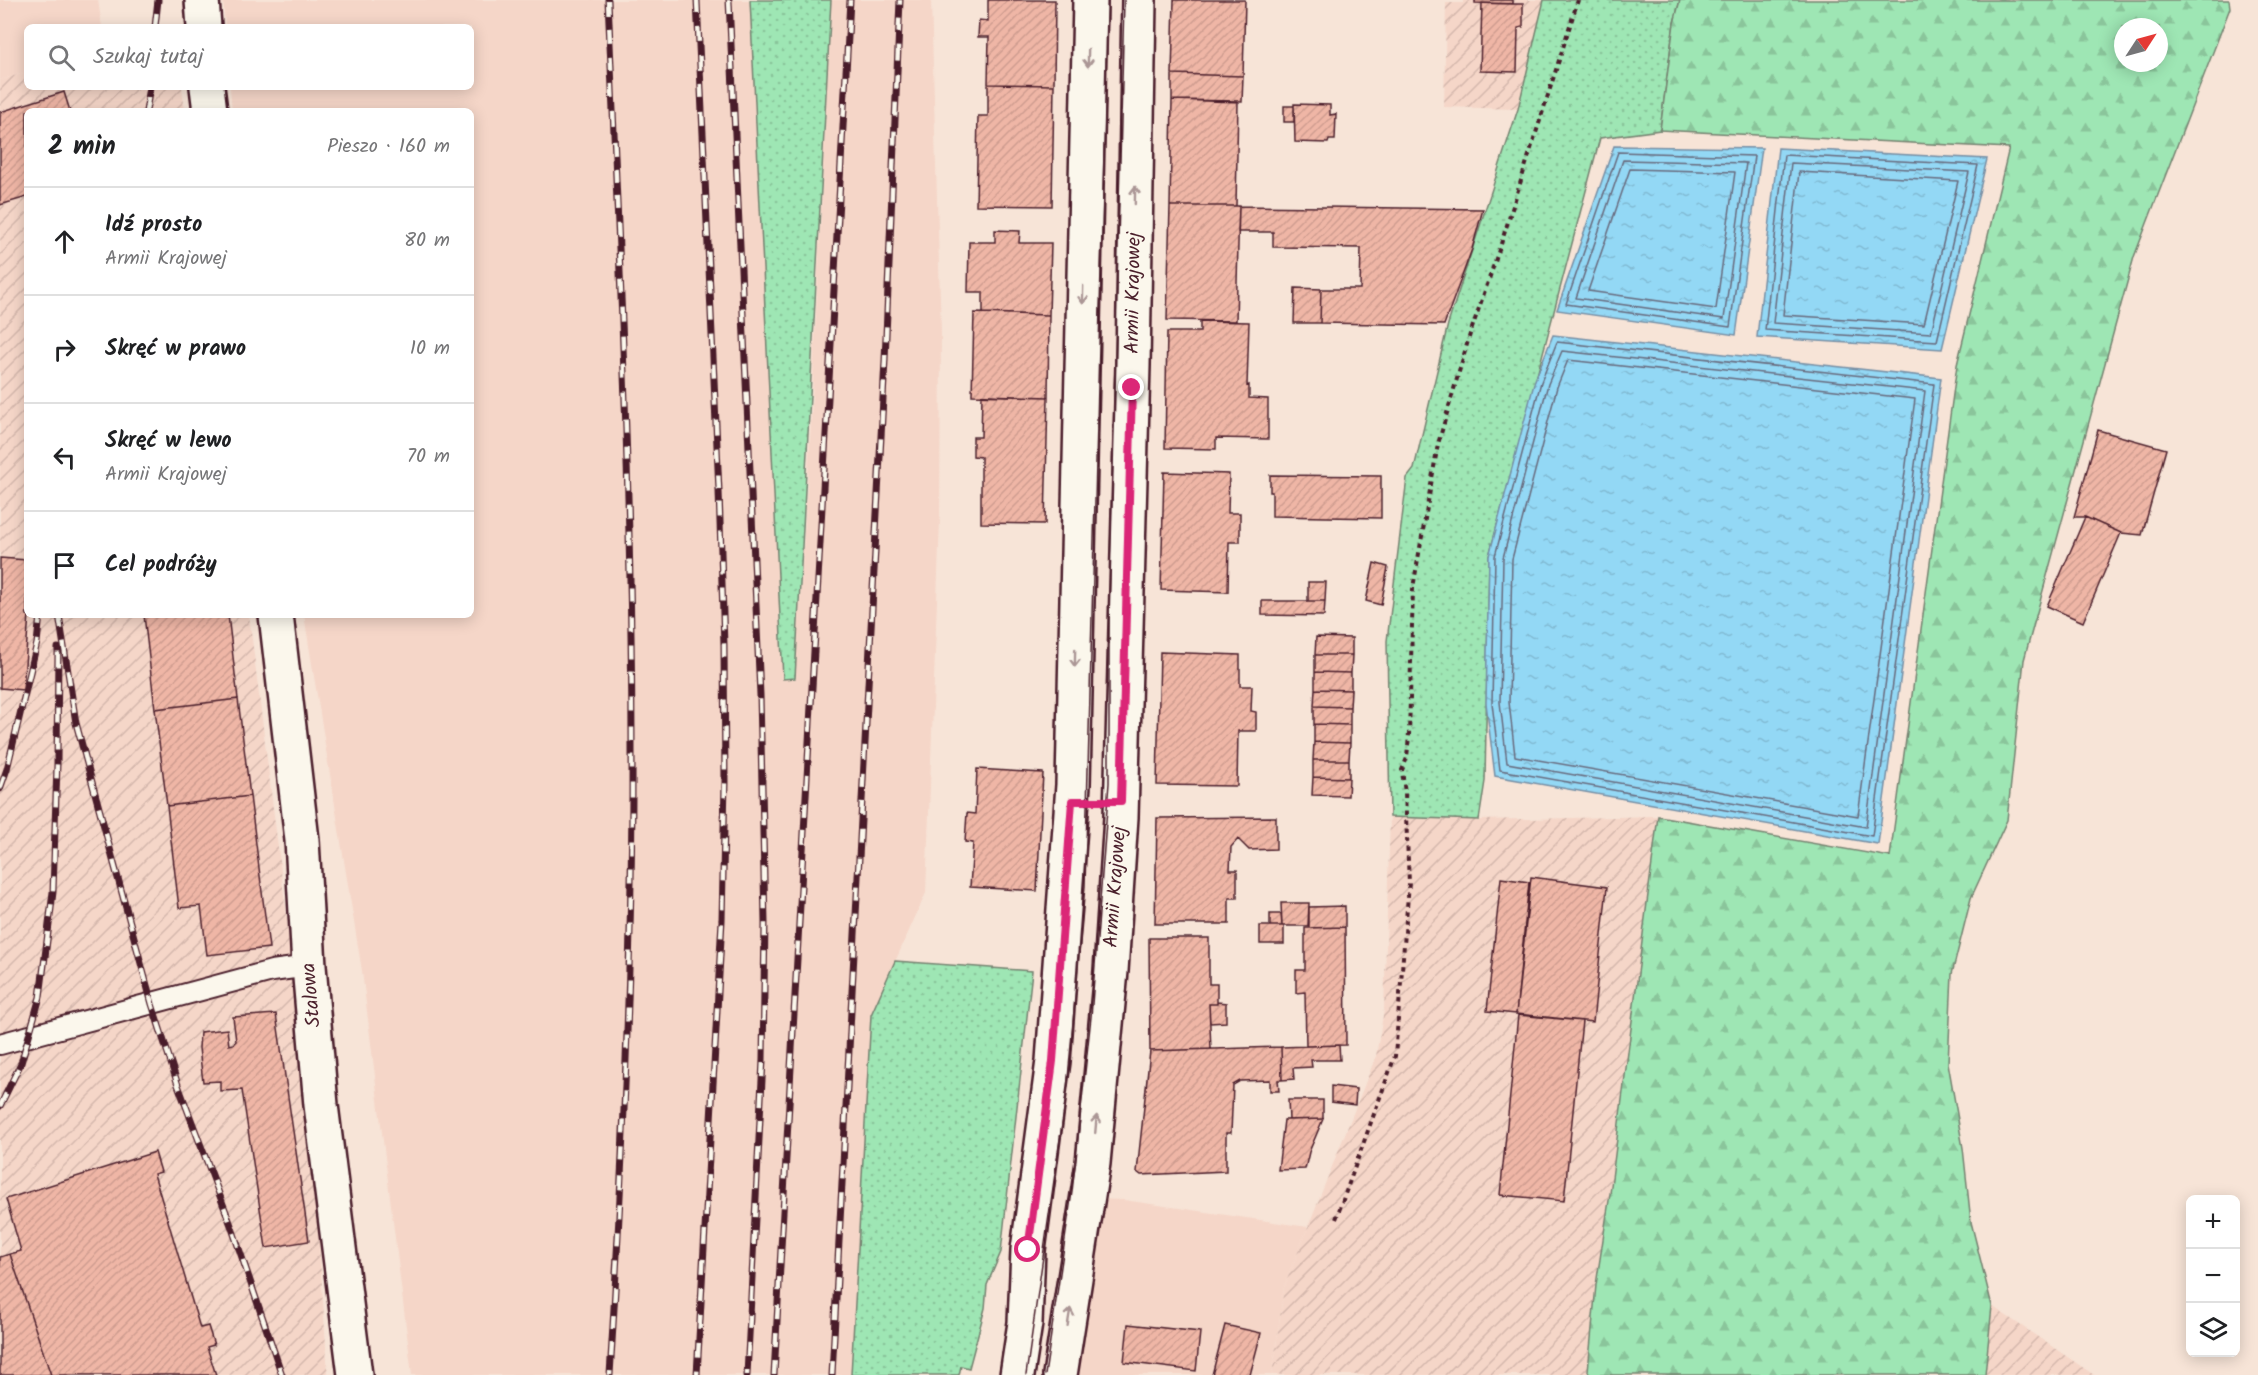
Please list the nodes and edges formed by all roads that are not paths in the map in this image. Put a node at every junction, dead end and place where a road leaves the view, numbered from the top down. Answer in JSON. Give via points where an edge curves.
{"nodes":[{"id":1,"x":202,"y":0,"type":"edge"},
{"id":2,"x":1090,"y":0,"type":"edge"},
{"id":3,"x":1139,"y":0,"type":"edge"},
{"id":4,"x":204,"y":24,"type":"edge"},
{"id":5,"x":207,"y":90,"type":"edge"},
{"id":6,"x":1088,"y":94,"type":"junction"},
{"id":7,"x":1137,"y":96,"type":"junction"},
{"id":8,"x":210,"y":108,"type":"edge"},
{"id":9,"x":1084,"y":226,"type":"junction"},
{"id":10,"x":1135,"y":229,"type":"junction"},
{"id":11,"x":1084,"y":260,"type":"junction"},
{"id":12,"x":1134,"y":261,"type":"junction"},
{"id":13,"x":1080,"y":388,"type":"junction"},
{"id":14,"x":1132,"y":388,"type":"junction"},
{"id":15,"x":1079,"y":458,"type":"junction"},
{"id":16,"x":1131,"y":458,"type":"junction"},
{"id":17,"x":1130,"y":515,"type":"junction"},
{"id":18,"x":1078,"y":517,"type":"junction"},
{"id":19,"x":1129,"y":563,"type":"junction"},
{"id":20,"x":1076,"y":566,"type":"junction"},
{"id":21,"x":1076,"y":606,"type":"junction"},
{"id":22,"x":1128,"y":606,"type":"junction"},
{"id":23,"x":276,"y":618,"type":"edge"},
{"id":24,"x":1072,"y":801,"type":"junction"},
{"id":25,"x":1121,"y":801,"type":"junction"},
{"id":26,"x":1064,"y":912,"type":"junction"},
{"id":27,"x":1115,"y":915,"type":"junction"},
{"id":28,"x":309,"y":966,"type":"junction"},
{"id":29,"x":0,"y":1044,"type":"edge"},
{"id":30,"x":1037,"y":1188,"type":"junction"},
{"id":31,"x":1087,"y":1195,"type":"junction"},
{"id":32,"x":355,"y":1375,"type":"edge"},
{"id":33,"x":1017,"y":1375,"type":"edge"},
{"id":34,"x":1060,"y":1375,"type":"edge"}],
"edges":[{"from":1,"to":4,"type":"street"},
{"from":2,"to":6,"type":"street","one_way":true},
{"from":3,"to":7,"type":"street","name":"Armii Krajowej"},
{"from":5,"to":8,"type":"street"},
{"from":6,"to":7,"type":"street"},
{"from":6,"to":9,"type":"street"},
{"from":10,"to":7,"type":"street","name":"Armii Krajowej","one_way":true},
{"from":9,"to":10,"type":"street"},
{"from":9,"to":11,"type":"street"},
{"from":10,"to":12,"type":"street","name":"Armii Krajowej"},
{"from":11,"to":12,"type":"street"},
{"from":11,"to":13,"type":"street","one_way":true},
{"from":12,"to":14,"type":"street","name":"Armii Krajowej"},
{"from":13,"to":14,"type":"street"},
{"from":13,"to":15,"type":"street"},
{"from":14,"to":16,"type":"street","name":"Armii Krajowej"},
{"from":15,"to":16,"type":"street"},
{"from":15,"to":18,"type":"street"},
{"from":16,"to":17,"type":"street","name":"Armii Krajowej"},
{"from":17,"to":18,"type":"street"},
{"from":17,"to":19,"type":"street","name":"Armii Krajowej"},
{"from":18,"to":20,"type":"street"},
{"from":19,"to":20,"type":"street"},
{"from":19,"to":22,"type":"street","name":"Armii Krajowej"},
{"from":20,"to":21,"type":"street"},
{"from":21,"to":22,"type":"street"},
{"from":21,"to":24,"type":"street","one_way":true},
{"from":22,"to":25,"type":"street","name":"Armii Krajowej"},
{"from":23,"to":28,"type":"street","name":"Stalowa","via":[[302,840]]},
{"from":24,"to":25,"type":"street"},
{"from":24,"to":26,"type":"street"},
{"from":25,"to":27,"type":"street","name":"Armii Krajowej"},
{"from":26,"to":27,"type":"street"},
{"from":26,"to":30,"type":"street","via":[[1053,1061]]},
{"from":31,"to":27,"type":"street","name":"Armii Krajowej","one_way":true},
{"from":28,"to":29,"type":"lane","via":[[272,971]]},
{"from":28,"to":32,"type":"street","name":"Stalowa","via":[[321,1105]]},
{"from":30,"to":31,"type":"street"},
{"from":30,"to":33,"type":"street"},
{"from":34,"to":31,"type":"street","name":"Armii Krajowej","one_way":true}]}
